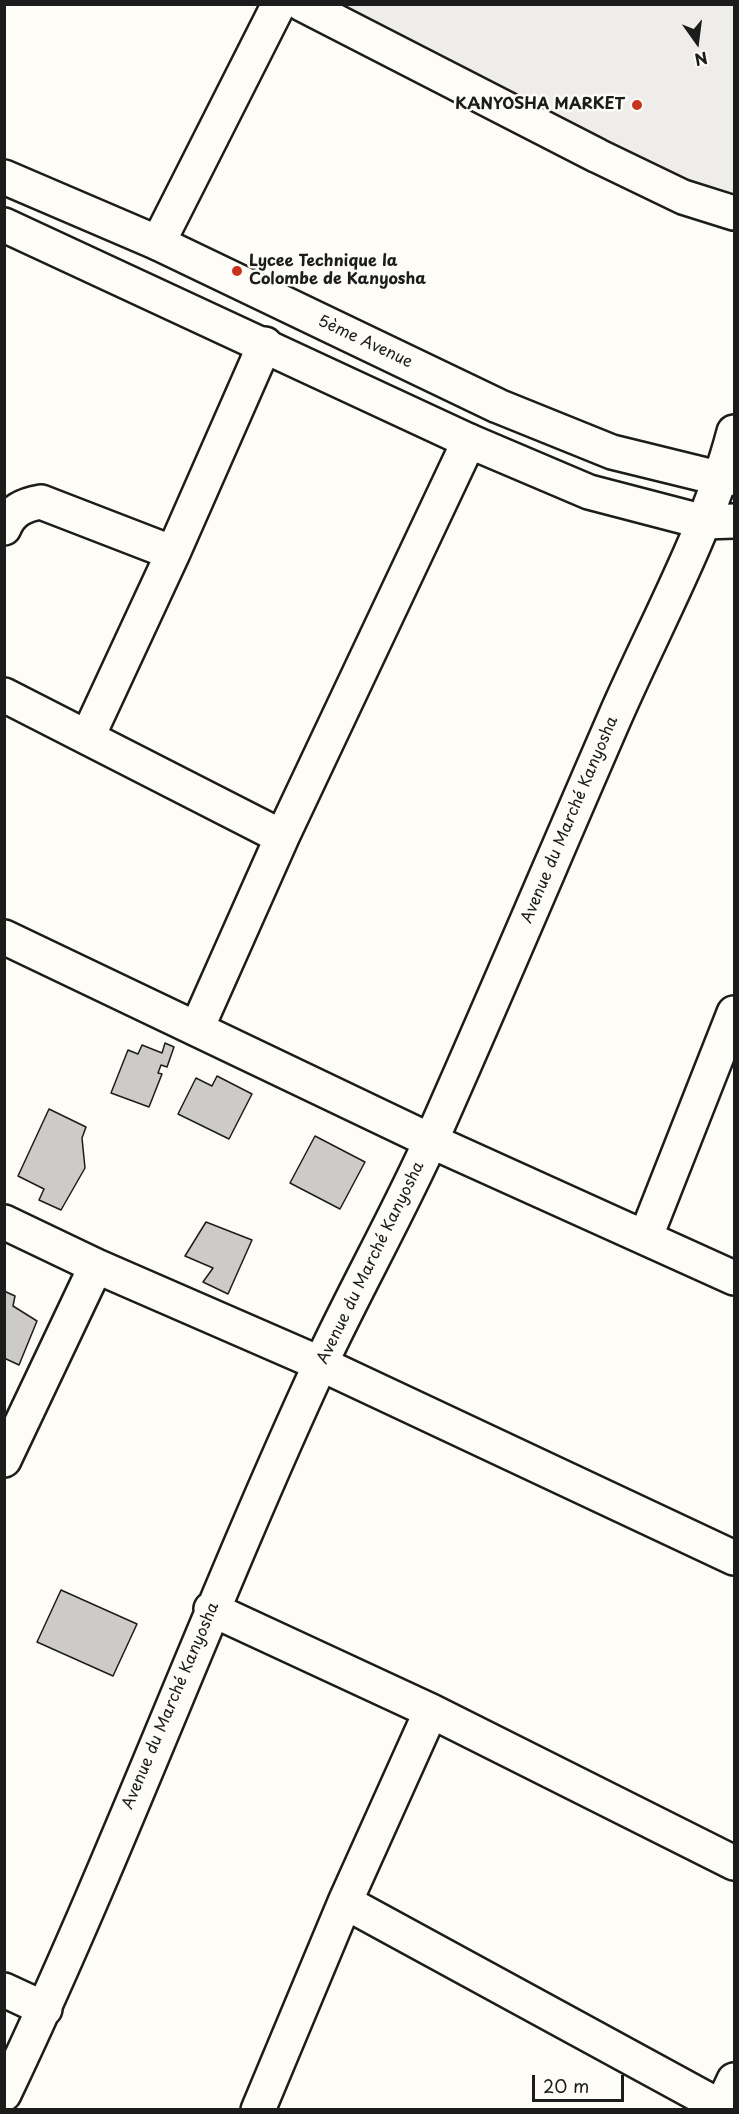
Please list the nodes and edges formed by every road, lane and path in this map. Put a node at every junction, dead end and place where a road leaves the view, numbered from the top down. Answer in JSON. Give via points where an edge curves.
{"nodes":[{"id":1,"x":279,"y":4,"type":"edge"},
{"id":2,"x":303,"y":4,"type":"edge"},
{"id":3,"x":4,"y":177,"type":"edge"},
{"id":4,"x":735,"y":213,"type":"edge"},
{"id":5,"x":4,"y":225,"type":"edge"},
{"id":6,"x":158,"y":243,"type":"junction"},
{"id":7,"x":265,"y":344,"type":"junction"},
{"id":8,"x":735,"y":432,"type":"edge"},
{"id":9,"x":469,"y":441,"type":"junction"},
{"id":10,"x":728,"y":479,"type":"edge"},
{"id":11,"x":719,"y":522,"type":"edge"},
{"id":12,"x":4,"y":528,"type":"edge"},
{"id":13,"x":173,"y":553,"type":"junction"},
{"id":14,"x":4,"y":695,"type":"edge"},
{"id":15,"x":88,"y":736,"type":"junction"},
{"id":16,"x":282,"y":837,"type":"junction"},
{"id":17,"x":4,"y":937,"type":"edge"},
{"id":18,"x":732,"y":1027,"type":"edge"},
{"id":19,"x":197,"y":1028,"type":"junction"},
{"id":20,"x":431,"y":1140,"type":"junction"},
{"id":21,"x":4,"y":1222,"type":"edge"},
{"id":22,"x":646,"y":1236,"type":"junction"},
{"id":23,"x":96,"y":1266,"type":"junction"},
{"id":24,"x":735,"y":1278,"type":"edge"},
{"id":25,"x":321,"y":1364,"type":"junction"},
{"id":26,"x":4,"y":1460,"type":"edge"},
{"id":27,"x":735,"y":1558,"type":"edge"},
{"id":28,"x":212,"y":1609,"type":"junction"},
{"id":29,"x":431,"y":1712,"type":"junction"},
{"id":30,"x":735,"y":1863,"type":"edge"},
{"id":31,"x":345,"y":1902,"type":"junction"},
{"id":32,"x":4,"y":1990,"type":"edge"},
{"id":33,"x":45,"y":2009,"type":"junction"},
{"id":34,"x":4,"y":2094,"type":"edge"},
{"id":35,"x":726,"y":2099,"type":"edge"},
{"id":36,"x":260,"y":2109,"type":"edge"}],
"edges":[{"from":1,"to":6,"type":"street"},
{"from":2,"to":4,"type":"street","via":[[598,156],[683,196]]},
{"from":3,"to":6,"type":"street","name":"5ème Avenue"},
{"from":5,"to":7,"type":"street"},
{"from":6,"to":10,"type":"street","name":"5ème Avenue","via":[[498,406],[612,452]]},
{"from":7,"to":9,"type":"street"},
{"from":7,"to":13,"type":"street"},
{"from":8,"to":10,"type":"street","name":"Avenue du Marché Kanyosha"},
{"from":9,"to":11,"type":"street","via":[[589,492]]},
{"from":9,"to":16,"type":"street"},
{"from":10,"to":11,"type":"street","name":"Avenue du Marché Kanyosha"},
{"from":11,"to":20,"type":"street","name":"Avenue du Marché Kanyosha","via":[[650,637]]},
{"from":12,"to":13,"type":"street","via":[[9,517],[24,505],[41,502]]},
{"from":13,"to":15,"type":"street"},
{"from":14,"to":15,"type":"street"},
{"from":15,"to":16,"type":"street"},
{"from":16,"to":19,"type":"street"},
{"from":17,"to":19,"type":"street"},
{"from":18,"to":22,"type":"street"},
{"from":19,"to":20,"type":"street"},
{"from":20,"to":22,"type":"street"},
{"from":20,"to":25,"type":"street","name":"Avenue du Marché Kanyosha"},
{"from":21,"to":23,"type":"street"},
{"from":22,"to":24,"type":"street"},
{"from":23,"to":25,"type":"street"},
{"from":23,"to":26,"type":"street"},
{"from":25,"to":27,"type":"street"},
{"from":25,"to":28,"type":"street","name":"Avenue du Marché Kanyosha"},
{"from":28,"to":29,"type":"street"},
{"from":28,"to":33,"type":"street","name":"Avenue du Marché Kanyosha"},
{"from":29,"to":30,"type":"street"},
{"from":29,"to":31,"type":"street"},
{"from":31,"to":35,"type":"street"},
{"from":31,"to":36,"type":"street"},
{"from":32,"to":33,"type":"street"},
{"from":33,"to":34,"type":"street","name":"Avenue du Marché Kanyosha"}]}
